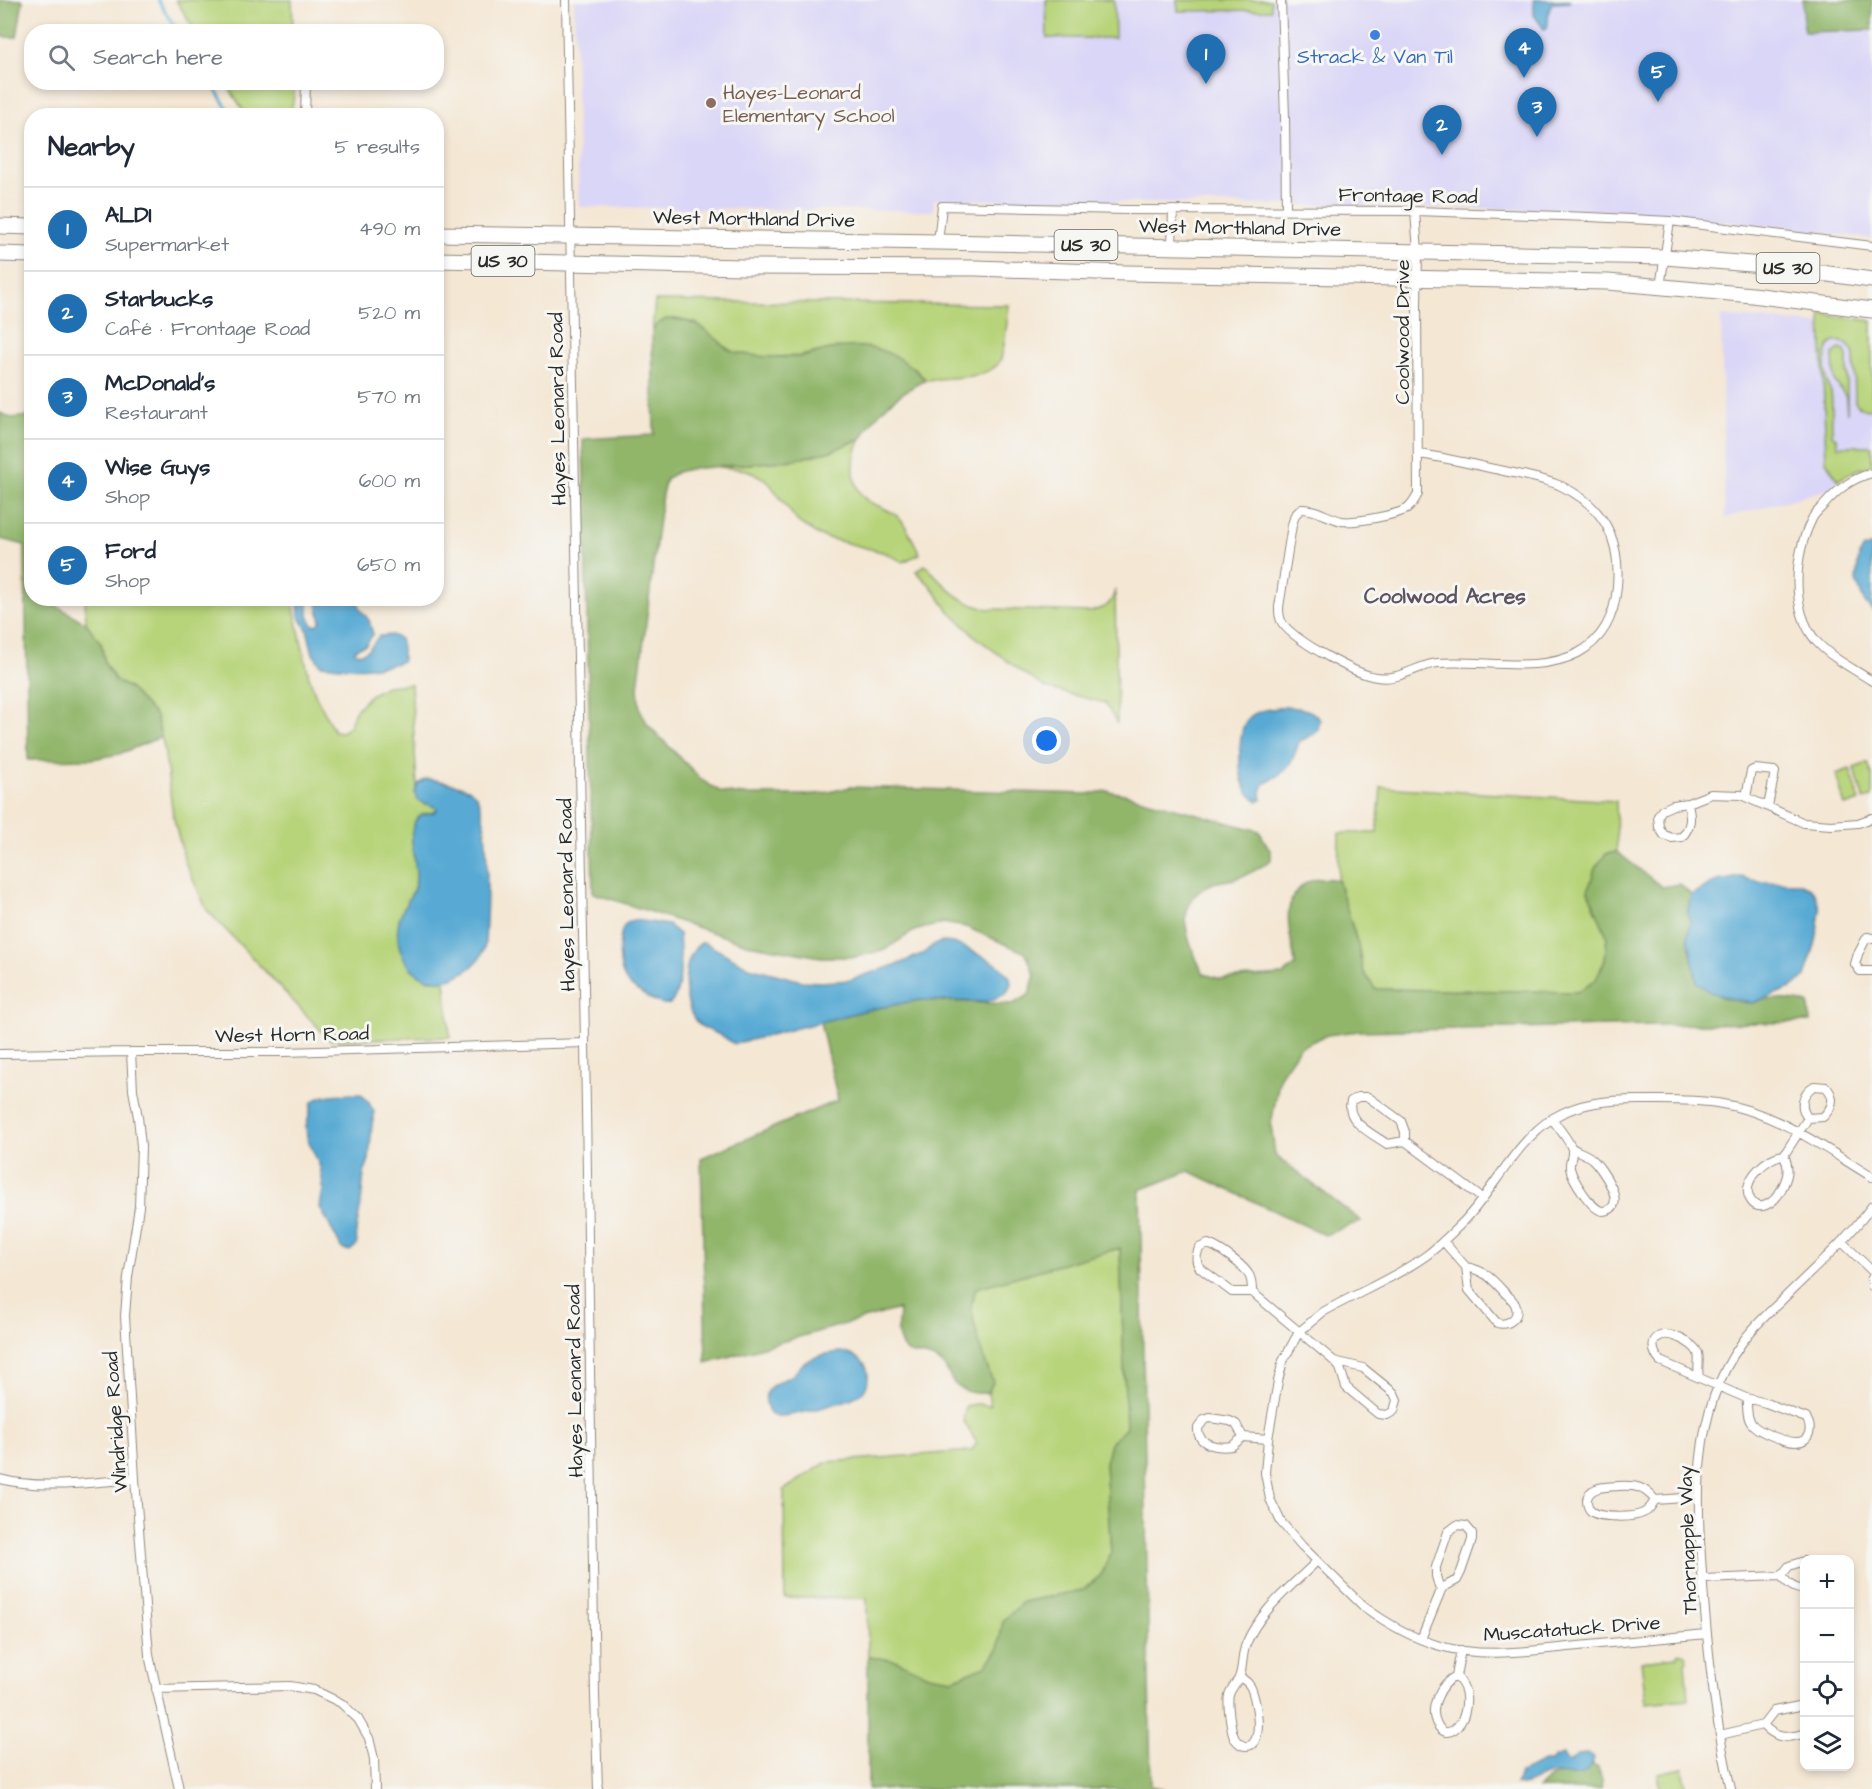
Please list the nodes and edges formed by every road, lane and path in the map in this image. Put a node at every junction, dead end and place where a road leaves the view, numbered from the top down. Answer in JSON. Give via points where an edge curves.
{"nodes":[{"id":1,"x":566,"y":0,"type":"edge"},
{"id":2,"x":1281,"y":0,"type":"edge"},
{"id":3,"x":306,"y":90,"type":"edge"},
{"id":4,"x":305,"y":108,"type":"edge"},
{"id":5,"x":1173,"y":210,"type":"junction"},
{"id":6,"x":1286,"y":210,"type":"junction"},
{"id":7,"x":1415,"y":211,"type":"junction"},
{"id":8,"x":1670,"y":221,"type":"junction"},
{"id":9,"x":0,"y":226,"type":"edge"},
{"id":10,"x":24,"y":227,"type":"edge"},
{"id":11,"x":444,"y":234,"type":"edge"},
{"id":12,"x":570,"y":237,"type":"junction"},
{"id":13,"x":938,"y":242,"type":"junction"},
{"id":14,"x":1872,"y":246,"type":"edge"},
{"id":15,"x":1172,"y":247,"type":"junction"},
{"id":16,"x":1418,"y":252,"type":"junction"},
{"id":17,"x":0,"y":254,"type":"edge"},
{"id":18,"x":24,"y":255,"type":"edge"},
{"id":19,"x":1665,"y":257,"type":"junction"},
{"id":20,"x":444,"y":260,"type":"edge"},
{"id":21,"x":570,"y":262,"type":"junction"},
{"id":22,"x":1418,"y":279,"type":"junction"},
{"id":23,"x":1872,"y":280,"type":"edge"},
{"id":24,"x":1660,"y":287,"type":"junction"},
{"id":25,"x":1872,"y":310,"type":"edge"},
{"id":26,"x":1419,"y":454,"type":"junction"},
{"id":27,"x":1872,"y":472,"type":"edge"},
{"id":28,"x":1872,"y":681,"type":"edge"},
{"id":29,"x":1746,"y":797,"type":"junction"},
{"id":30,"x":1689,"y":803,"type":"junction"},
{"id":31,"x":1767,"y":806,"type":"junction"},
{"id":32,"x":1872,"y":818,"type":"edge"},
{"id":33,"x":1872,"y":938,"type":"edge"},
{"id":34,"x":1872,"y":971,"type":"edge"},
{"id":35,"x":585,"y":1043,"type":"junction"},
{"id":36,"x":131,"y":1052,"type":"junction"},
{"id":37,"x":0,"y":1054,"type":"edge"},
{"id":38,"x":1808,"y":1118,"type":"dead end"},
{"id":39,"x":1552,"y":1119,"type":"junction"},
{"id":40,"x":1798,"y":1132,"type":"junction"},
{"id":41,"x":1405,"y":1141,"type":"junction"},
{"id":42,"x":1572,"y":1149,"type":"junction"},
{"id":43,"x":1784,"y":1155,"type":"junction"},
{"id":44,"x":1872,"y":1177,"type":"edge"},
{"id":45,"x":1483,"y":1199,"type":"junction"},
{"id":46,"x":1872,"y":1206,"type":"edge"},
{"id":47,"x":1443,"y":1241,"type":"junction"},
{"id":48,"x":1842,"y":1242,"type":"junction"},
{"id":49,"x":1466,"y":1267,"type":"junction"},
{"id":50,"x":1872,"y":1271,"type":"edge"},
{"id":51,"x":1872,"y":1278,"type":"edge"},
{"id":52,"x":1872,"y":1286,"type":"edge"},
{"id":53,"x":1252,"y":1292,"type":"junction"},
{"id":54,"x":1299,"y":1332,"type":"junction"},
{"id":55,"x":1334,"y":1361,"type":"junction"},
{"id":56,"x":1699,"y":1377,"type":"junction"},
{"id":57,"x":1719,"y":1386,"type":"junction"},
{"id":58,"x":1746,"y":1398,"type":"junction"},
{"id":59,"x":1243,"y":1437,"type":"junction"},
{"id":60,"x":1268,"y":1439,"type":"junction"},
{"id":61,"x":0,"y":1479,"type":"edge"},
{"id":62,"x":135,"y":1479,"type":"junction"},
{"id":63,"x":1698,"y":1497,"type":"junction"},
{"id":64,"x":1655,"y":1500,"type":"junction"},
{"id":65,"x":1317,"y":1561,"type":"junction"},
{"id":66,"x":1800,"y":1563,"type":"edge"},
{"id":67,"x":1781,"y":1576,"type":"junction"},
{"id":68,"x":1703,"y":1579,"type":"junction"},
{"id":69,"x":1442,"y":1588,"type":"junction"},
{"id":70,"x":1800,"y":1590,"type":"edge"},
{"id":71,"x":1707,"y":1634,"type":"junction"},
{"id":72,"x":1421,"y":1640,"type":"junction"},
{"id":73,"x":1461,"y":1650,"type":"junction"},
{"id":74,"x":1456,"y":1676,"type":"junction"},
{"id":75,"x":1240,"y":1677,"type":"junction"},
{"id":76,"x":156,"y":1689,"type":"junction"},
{"id":77,"x":1800,"y":1706,"type":"edge"},
{"id":78,"x":1763,"y":1725,"type":"junction"},
{"id":79,"x":1720,"y":1735,"type":"junction"},
{"id":80,"x":1800,"y":1735,"type":"edge"},
{"id":81,"x":179,"y":1789,"type":"edge"},
{"id":82,"x":375,"y":1789,"type":"edge"},
{"id":83,"x":598,"y":1789,"type":"edge"},
{"id":84,"x":1731,"y":1789,"type":"edge"}],
"edges":[{"from":1,"to":12,"type":"street","name":"Hayes Leonard Road"},
{"from":2,"to":6,"type":"street"},
{"from":3,"to":4,"type":"street"},
{"from":5,"to":6,"type":"street","name":"Frontage Road"},
{"from":5,"to":13,"type":"street","name":"Frontage Road","via":[[942,206]]},
{"from":5,"to":15,"type":"street"},
{"from":6,"to":7,"type":"street","name":"Frontage Road"},
{"from":7,"to":8,"type":"street","name":"Frontage Road"},
{"from":7,"to":16,"type":"street","name":"Coolwood Drive"},
{"from":8,"to":14,"type":"street","name":"Frontage Road"},
{"from":8,"to":19,"type":"street"},
{"from":9,"to":10,"type":"highway"},
{"from":11,"to":12,"type":"highway","number":"US 30"},
{"from":12,"to":13,"type":"highway","name":"West Morthland Drive","number":"US 30"},
{"from":12,"to":21,"type":"street","name":"Hayes Leonard Road"},
{"from":13,"to":15,"type":"highway","name":"West Morthland Drive","number":"US 30"},
{"from":15,"to":16,"type":"highway","name":"West Morthland Drive","number":"US 30"},
{"from":16,"to":19,"type":"highway","name":"West Morthland Drive","number":"US 30"},
{"from":16,"to":22,"type":"street","name":"Coolwood Drive"},
{"from":17,"to":18,"type":"highway"},
{"from":19,"to":23,"type":"highway","name":"West Morthland Drive","number":"US 30"},
{"from":19,"to":24,"type":"street"},
{"from":20,"to":21,"type":"highway","number":"US 30"},
{"from":21,"to":22,"type":"highway","number":"US 30"},
{"from":21,"to":35,"type":"street","name":"Hayes Leonard Road"},
{"from":22,"to":24,"type":"highway","number":"US 30","via":[[1608,282]]},
{"from":22,"to":26,"type":"street","name":"Coolwood Drive"},
{"from":24,"to":25,"type":"highway","number":"US 30"},
{"from":26,"to":26,"type":"street","name":"Coolwood Drive","via":[[1418,494],[1400,512],[1344,521],[1309,508],[1295,515],[1279,607],[1279,618],[1290,631],[1329,657],[1379,678],[1435,663],[1548,663],[1577,653],[1598,638],[1613,609],[1617,579],[1610,531],[1597,512],[1550,482]]},
{"from":27,"to":28,"type":"street","via":[[1843,485],[1812,517],[1804,539],[1797,590],[1803,617],[1816,641]]},
{"from":29,"to":30,"type":"street","via":[[1711,794]]},
{"from":29,"to":31,"type":"street"},
{"from":29,"to":31,"type":"street","via":[[1751,771],[1774,771]]},
{"from":30,"to":30,"type":"street","via":[[1662,810],[1658,816],[1664,835],[1682,837],[1688,830]]},
{"from":31,"to":32,"type":"street","via":[[1804,823],[1857,824]]},
{"from":33,"to":34,"type":"street","via":[[1863,942],[1855,964],[1860,971]]},
{"from":35,"to":36,"type":"street","name":"West Horn Road","via":[[285,1052]]},
{"from":35,"to":83,"type":"street","name":"Hayes Leonard Road"},
{"from":36,"to":37,"type":"street","name":"West Horn Road"},
{"from":36,"to":62,"type":"street","name":"Windridge Road","via":[[141,1156],[139,1207],[125,1316]]},
{"from":38,"to":40,"type":"street"},
{"from":39,"to":40,"type":"street","name":"Muscatatuck Drive","via":[[1601,1101],[1701,1101],[1748,1109]]},
{"from":39,"to":42,"type":"street"},
{"from":39,"to":45,"type":"street","name":"Muscatatuck Drive","via":[[1523,1146]]},
{"from":40,"to":43,"type":"street"},
{"from":40,"to":44,"type":"street","name":"Muscatatuck Drive"},
{"from":41,"to":41,"type":"street","via":[[1401,1121],[1368,1097],[1351,1101],[1352,1118],[1387,1144]]},
{"from":41,"to":45,"type":"street"},
{"from":42,"to":42,"type":"street","via":[[1570,1168],[1588,1200],[1598,1210],[1612,1207],[1614,1191],[1596,1163]]},
{"from":43,"to":43,"type":"street","via":[[1764,1162],[1751,1182],[1748,1192],[1754,1204],[1769,1205],[1778,1196],[1788,1173]]},
{"from":45,"to":47,"type":"street","name":"Muscatatuck Drive"},
{"from":46,"to":48,"type":"street","name":"Thornapple Way"},
{"from":47,"to":49,"type":"street"},
{"from":47,"to":54,"type":"street","name":"Muscatatuck Drive","via":[[1427,1255],[1323,1312]]},
{"from":48,"to":50,"type":"street"},
{"from":48,"to":57,"type":"street","name":"Thornapple Way","via":[[1740,1344]]},
{"from":49,"to":49,"type":"street","via":[[1467,1285],[1473,1297],[1497,1323],[1511,1322],[1515,1303],[1488,1275]]},
{"from":51,"to":52,"type":"street"},
{"from":53,"to":53,"type":"street","via":[[1250,1278],[1242,1267],[1215,1247],[1208,1244],[1199,1248],[1196,1258],[1200,1268],[1232,1292]]},
{"from":53,"to":54,"type":"street"},
{"from":54,"to":55,"type":"street"},
{"from":54,"to":60,"type":"street","name":"Muscatatuck Drive","via":[[1280,1369]]},
{"from":55,"to":55,"type":"street","via":[[1346,1387],[1378,1414],[1394,1411],[1394,1393],[1363,1368]]},
{"from":56,"to":56,"type":"street","via":[[1699,1358],[1694,1347],[1667,1335],[1657,1338],[1653,1351],[1660,1360]]},
{"from":56,"to":57,"type":"street"},
{"from":57,"to":58,"type":"street"},
{"from":57,"to":63,"type":"street","name":"Thornapple Way","via":[[1703,1438]]},
{"from":58,"to":58,"type":"street","via":[[1806,1418],[1809,1434],[1796,1442],[1754,1426]]},
{"from":59,"to":59,"type":"street","via":[[1236,1424],[1228,1421],[1210,1418],[1198,1428],[1200,1438],[1211,1445],[1232,1446]]},
{"from":59,"to":60,"type":"street"},
{"from":60,"to":65,"type":"street","name":"Muscatatuck Drive","via":[[1265,1473],[1270,1498],[1281,1522]]},
{"from":61,"to":62,"type":"street","via":[[33,1485]]},
{"from":62,"to":76,"type":"street","name":"Windridge Road","via":[[148,1645]]},
{"from":63,"to":64,"type":"street"},
{"from":63,"to":68,"type":"street","name":"Thornapple Way"},
{"from":64,"to":64,"type":"street","via":[[1641,1488],[1620,1486],[1591,1491],[1587,1496],[1588,1508],[1597,1514],[1623,1516],[1640,1515]]},
{"from":65,"to":72,"type":"street","name":"Muscatatuck Drive","via":[[1363,1606]]},
{"from":65,"to":75,"type":"street","via":[[1260,1618],[1246,1645]]},
{"from":66,"to":67,"type":"street","via":[[1789,1566]]},
{"from":67,"to":68,"type":"street"},
{"from":67,"to":70,"type":"street"},
{"from":68,"to":71,"type":"street","name":"Thornapple Way"},
{"from":69,"to":69,"type":"street","via":[[1460,1576],[1472,1540],[1466,1526],[1457,1525],[1448,1532],[1436,1567],[1437,1583]]},
{"from":69,"to":72,"type":"street"},
{"from":71,"to":73,"type":"street","name":"Muscatatuck Drive","via":[[1534,1650]]},
{"from":71,"to":79,"type":"street","name":"Thornapple Way"},
{"from":72,"to":73,"type":"street","name":"Muscatatuck Drive"},
{"from":73,"to":74,"type":"street"},
{"from":74,"to":74,"type":"street","via":[[1448,1680],[1436,1700],[1436,1724],[1441,1730],[1452,1731],[1461,1724],[1466,1709],[1467,1692]]},
{"from":75,"to":75,"type":"street","via":[[1229,1693],[1233,1734],[1237,1742],[1250,1746],[1259,1731],[1253,1692]]},
{"from":76,"to":81,"type":"street","name":"Windridge Road"},
{"from":76,"to":82,"type":"street","via":[[290,1686],[314,1690],[341,1703],[358,1719],[369,1738]]},
{"from":77,"to":78,"type":"street","via":[[1774,1711]]},
{"from":78,"to":79,"type":"street"},
{"from":78,"to":80,"type":"street","via":[[1778,1737]]},
{"from":79,"to":84,"type":"street","name":"Thornapple Way"}]}
